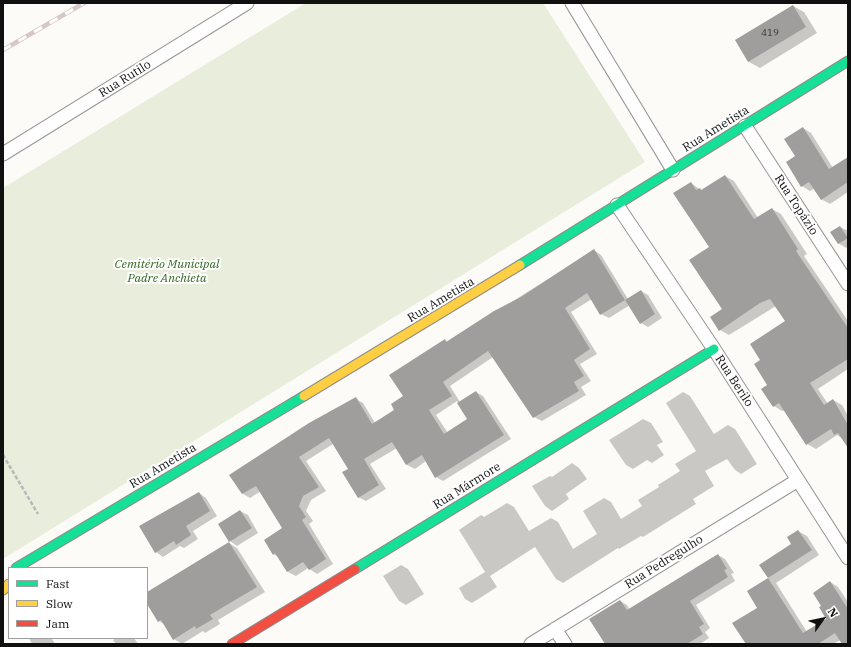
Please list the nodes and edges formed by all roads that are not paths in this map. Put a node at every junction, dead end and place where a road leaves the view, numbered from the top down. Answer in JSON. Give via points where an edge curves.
{"nodes":[{"id":1,"x":247,"y":3,"type":"edge"},
{"id":2,"x":572,"y":3,"type":"edge"},
{"id":3,"x":848,"y":61,"type":"edge"},
{"id":4,"x":745,"y":126,"type":"junction"},
{"id":5,"x":3,"y":154,"type":"edge"},
{"id":6,"x":673,"y":170,"type":"junction"},
{"id":7,"x":616,"y":205,"type":"junction"},
{"id":8,"x":848,"y":284,"type":"edge"},
{"id":9,"x":714,"y":349,"type":"junction"},
{"id":10,"x":798,"y":480,"type":"junction"},
{"id":11,"x":42,"y":551,"type":"junction"},
{"id":12,"x":848,"y":558,"type":"edge"},
{"id":13,"x":18,"y":567,"type":"edge"},
{"id":14,"x":26,"y":567,"type":"edge"},
{"id":15,"x":555,"y":629,"type":"junction"},
{"id":16,"x":232,"y":644,"type":"edge"},
{"id":17,"x":530,"y":644,"type":"edge"},
{"id":18,"x":565,"y":644,"type":"edge"}],
"edges":[{"from":1,"to":5,"type":"street","name":"Rua Rutilo"},
{"from":2,"to":6,"type":"street"},
{"from":3,"to":4,"type":"street","name":"Rua Ametista"},
{"from":4,"to":6,"type":"street","name":"Rua Ametista"},
{"from":4,"to":8,"type":"street","name":"Rua Topázio"},
{"from":6,"to":7,"type":"street","name":"Rua Ametista"},
{"from":7,"to":9,"type":"street","name":"Rua Berilo"},
{"from":7,"to":11,"type":"street","name":"Rua Ametista","via":[[452,308]]},
{"from":9,"to":10,"type":"street","name":"Rua Berilo"},
{"from":9,"to":16,"type":"street","name":"Rua Mármore"},
{"from":10,"to":12,"type":"street","name":"Rua Berilo"},
{"from":10,"to":15,"type":"street","name":"Rua Pedregulho"},
{"from":11,"to":13,"type":"street","name":"Rua Ametista"},
{"from":11,"to":14,"type":"street","name":"Rua Ametista"},
{"from":15,"to":17,"type":"street","name":"Rua Pedregulho"},
{"from":15,"to":18,"type":"street"}]}
